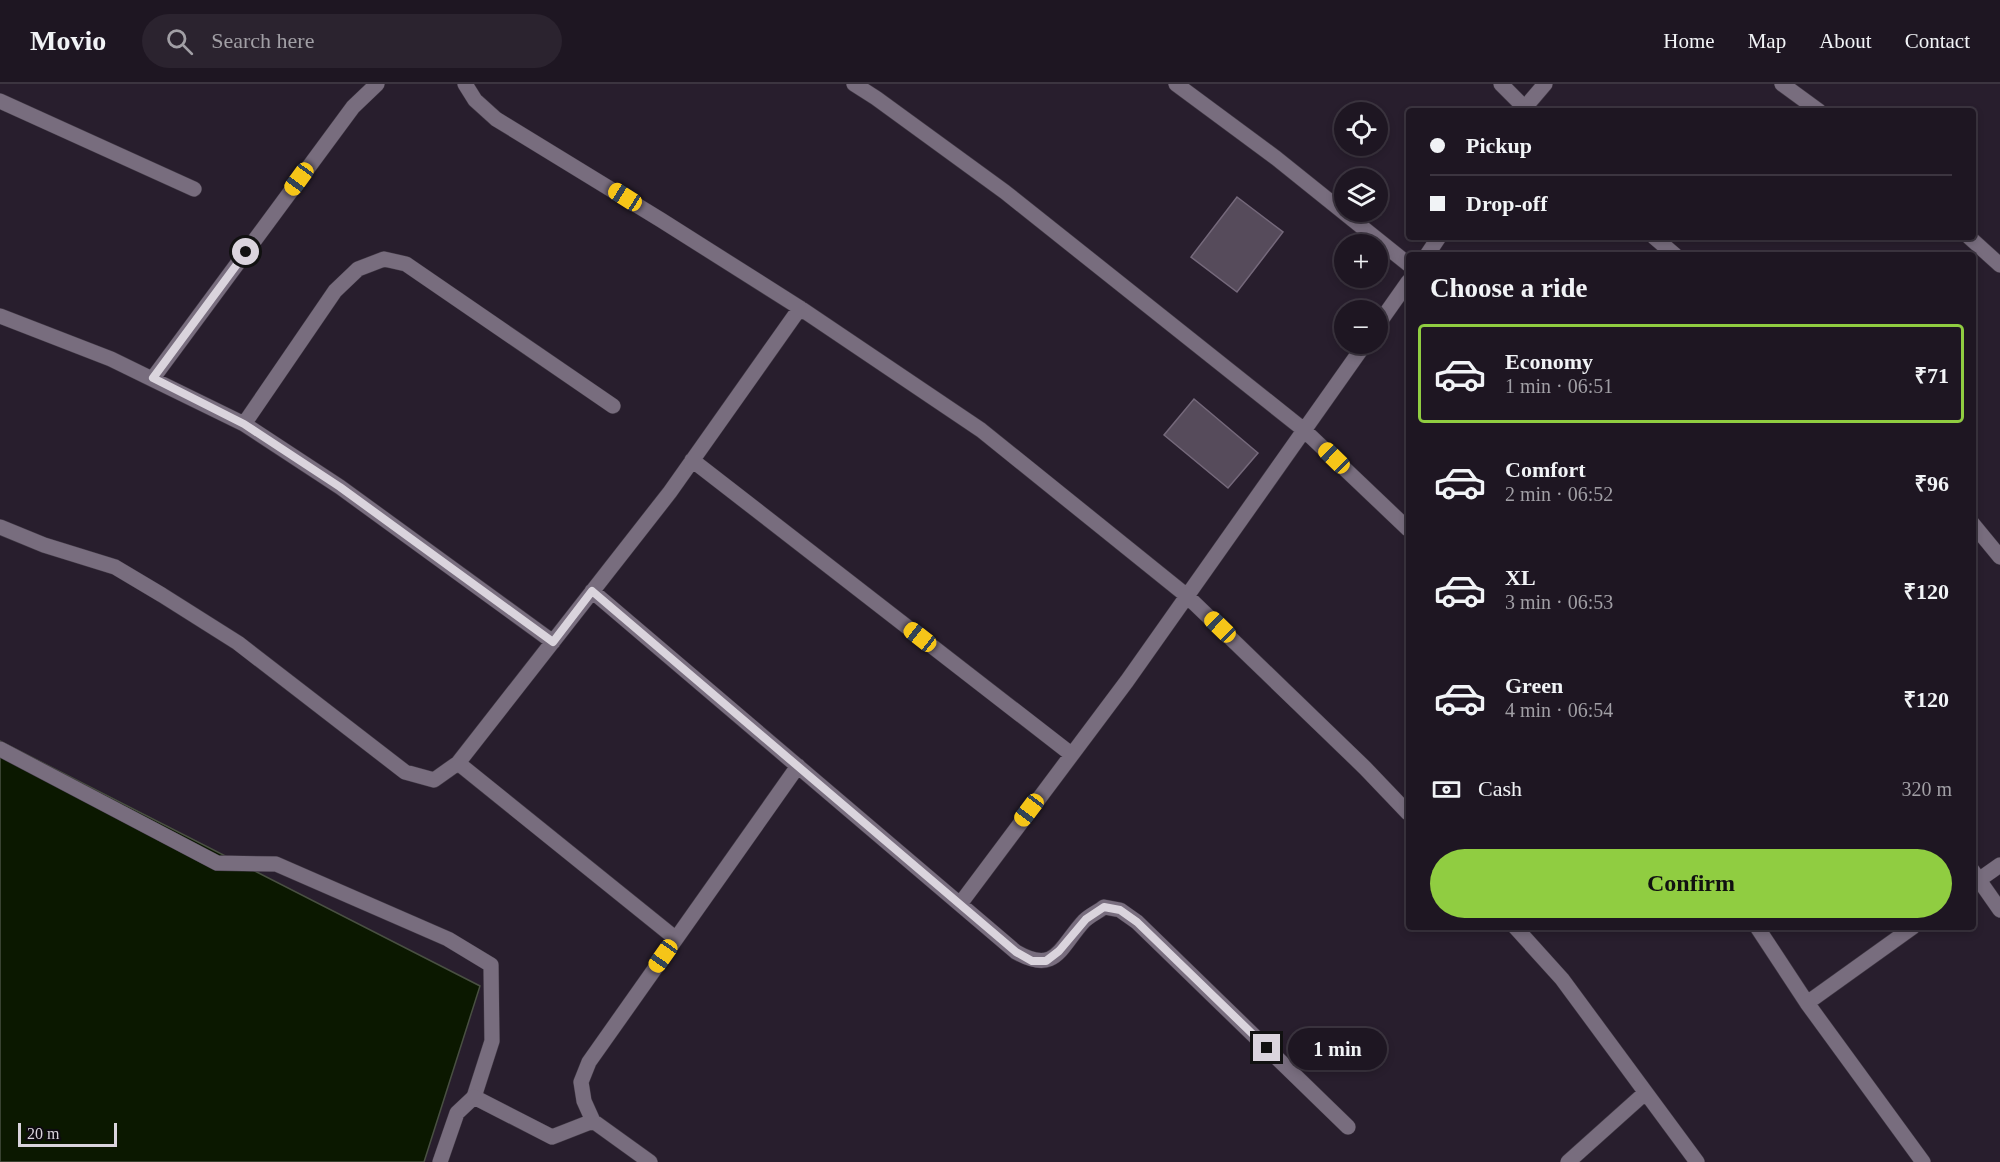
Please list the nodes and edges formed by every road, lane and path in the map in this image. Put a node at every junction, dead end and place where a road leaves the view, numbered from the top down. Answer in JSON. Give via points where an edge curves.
{"nodes":[{"id":1,"x":377,"y":84,"type":"edge"},
{"id":2,"x":465,"y":84,"type":"edge"},
{"id":3,"x":854,"y":84,"type":"edge"},
{"id":4,"x":1176,"y":84,"type":"edge"},
{"id":5,"x":1501,"y":84,"type":"edge"},
{"id":6,"x":1545,"y":84,"type":"edge"},
{"id":7,"x":1782,"y":84,"type":"edge"},
{"id":8,"x":0,"y":101,"type":"edge"},
{"id":9,"x":1523,"y":108,"type":"edge"},
{"id":10,"x":1527,"y":108,"type":"edge"},
{"id":11,"x":1815,"y":108,"type":"edge"},
{"id":12,"x":194,"y":189,"type":"dead end"},
{"id":13,"x":1658,"y":240,"type":"edge"},
{"id":14,"x":1972,"y":240,"type":"edge"},
{"id":15,"x":1672,"y":252,"type":"edge"},
{"id":16,"x":1406,"y":262,"type":"edge"},
{"id":17,"x":2000,"y":265,"type":"edge"},
{"id":18,"x":1406,"y":285,"type":"edge"},
{"id":19,"x":800,"y":308,"type":"junction"},
{"id":20,"x":1388,"y":310,"type":"edge"},
{"id":21,"x":0,"y":316,"type":"edge"},
{"id":22,"x":1358,"y":354,"type":"edge"},
{"id":23,"x":153,"y":378,"type":"junction"},
{"id":24,"x":613,"y":406,"type":"dead end"},
{"id":25,"x":244,"y":424,"type":"junction"},
{"id":26,"x":1304,"y":429,"type":"junction"},
{"id":27,"x":692,"y":460,"type":"junction"},
{"id":28,"x":0,"y":527,"type":"edge"},
{"id":29,"x":1406,"y":527,"type":"edge"},
{"id":30,"x":1976,"y":529,"type":"edge"},
{"id":31,"x":2000,"y":557,"type":"edge"},
{"id":32,"x":592,"y":591,"type":"junction"},
{"id":33,"x":1187,"y":596,"type":"junction"},
{"id":34,"x":553,"y":642,"type":"junction"},
{"id":35,"x":0,"y":749,"type":"edge"},
{"id":36,"x":1071,"y":754,"type":"junction"},
{"id":37,"x":458,"y":763,"type":"junction"},
{"id":38,"x":798,"y":766,"type":"junction"},
{"id":39,"x":1406,"y":811,"type":"edge"},
{"id":40,"x":2000,"y":865,"type":"edge"},
{"id":41,"x":1976,"y":877,"type":"edge"},
{"id":42,"x":1976,"y":879,"type":"edge"},
{"id":43,"x":960,"y":904,"type":"junction"},
{"id":44,"x":2000,"y":910,"type":"edge"},
{"id":45,"x":1518,"y":930,"type":"edge"},
{"id":46,"x":1759,"y":930,"type":"edge"},
{"id":47,"x":1909,"y":930,"type":"edge"},
{"id":48,"x":675,"y":938,"type":"junction"},
{"id":49,"x":1808,"y":1003,"type":"junction"},
{"id":50,"x":1645,"y":1094,"type":"junction"},
{"id":51,"x":474,"y":1096,"type":"junction"},
{"id":52,"x":593,"y":1121,"type":"junction"},
{"id":53,"x":1348,"y":1127,"type":"dead end"},
{"id":54,"x":440,"y":1162,"type":"edge"},
{"id":55,"x":650,"y":1162,"type":"edge"},
{"id":56,"x":1568,"y":1162,"type":"edge"},
{"id":57,"x":1696,"y":1162,"type":"edge"},
{"id":58,"x":1923,"y":1162,"type":"edge"}],
"edges":[{"from":1,"to":23,"type":"street","via":[[352,107]]},
{"from":2,"to":19,"type":"street","via":[[475,100],[496,119]]},
{"from":3,"to":26,"type":"street","via":[[1005,192]]},
{"from":4,"to":16,"type":"street"},
{"from":5,"to":9,"type":"street"},
{"from":6,"to":10,"type":"street"},
{"from":7,"to":11,"type":"street"},
{"from":8,"to":12,"type":"street"},
{"from":13,"to":15,"type":"street"},
{"from":14,"to":17,"type":"street"},
{"from":18,"to":20,"type":"street"},
{"from":19,"to":27,"type":"street"},
{"from":19,"to":33,"type":"street","via":[[981,430]]},
{"from":21,"to":23,"type":"street"},
{"from":22,"to":26,"type":"street"},
{"from":23,"to":25,"type":"street"},
{"from":24,"to":25,"type":"street","via":[[406,264],[384,259],[358,269],[335,291]]},
{"from":25,"to":34,"type":"street","via":[[340,487]]},
{"from":26,"to":29,"type":"street"},
{"from":26,"to":33,"type":"street"},
{"from":27,"to":32,"type":"street"},
{"from":27,"to":36,"type":"street"},
{"from":28,"to":37,"type":"street","via":[[115,567],[162,595],[238,643],[405,772],[434,780]]},
{"from":30,"to":31,"type":"street"},
{"from":32,"to":34,"type":"street"},
{"from":32,"to":38,"type":"street"},
{"from":33,"to":36,"type":"street"},
{"from":33,"to":39,"type":"street"},
{"from":34,"to":37,"type":"street"},
{"from":35,"to":51,"type":"street","via":[[217,863],[276,864],[448,939],[491,965],[492,1041]]},
{"from":36,"to":43,"type":"street"},
{"from":37,"to":48,"type":"street"},
{"from":38,"to":43,"type":"street"},
{"from":38,"to":48,"type":"street"},
{"from":40,"to":41,"type":"street"},
{"from":42,"to":44,"type":"street"},
{"from":43,"to":53,"type":"street","via":[[1032,961],[1046,961],[1086,919],[1104,907],[1120,910],[1137,922]]},
{"from":45,"to":50,"type":"street","via":[[1562,979]]},
{"from":46,"to":49,"type":"street"},
{"from":47,"to":49,"type":"street"},
{"from":48,"to":52,"type":"street","via":[[589,1062],[581,1082]]},
{"from":49,"to":58,"type":"street"},
{"from":50,"to":56,"type":"street"},
{"from":50,"to":57,"type":"street"},
{"from":51,"to":52,"type":"street","via":[[552,1137]]},
{"from":51,"to":54,"type":"street","via":[[457,1113]]},
{"from":52,"to":55,"type":"street"}]}
